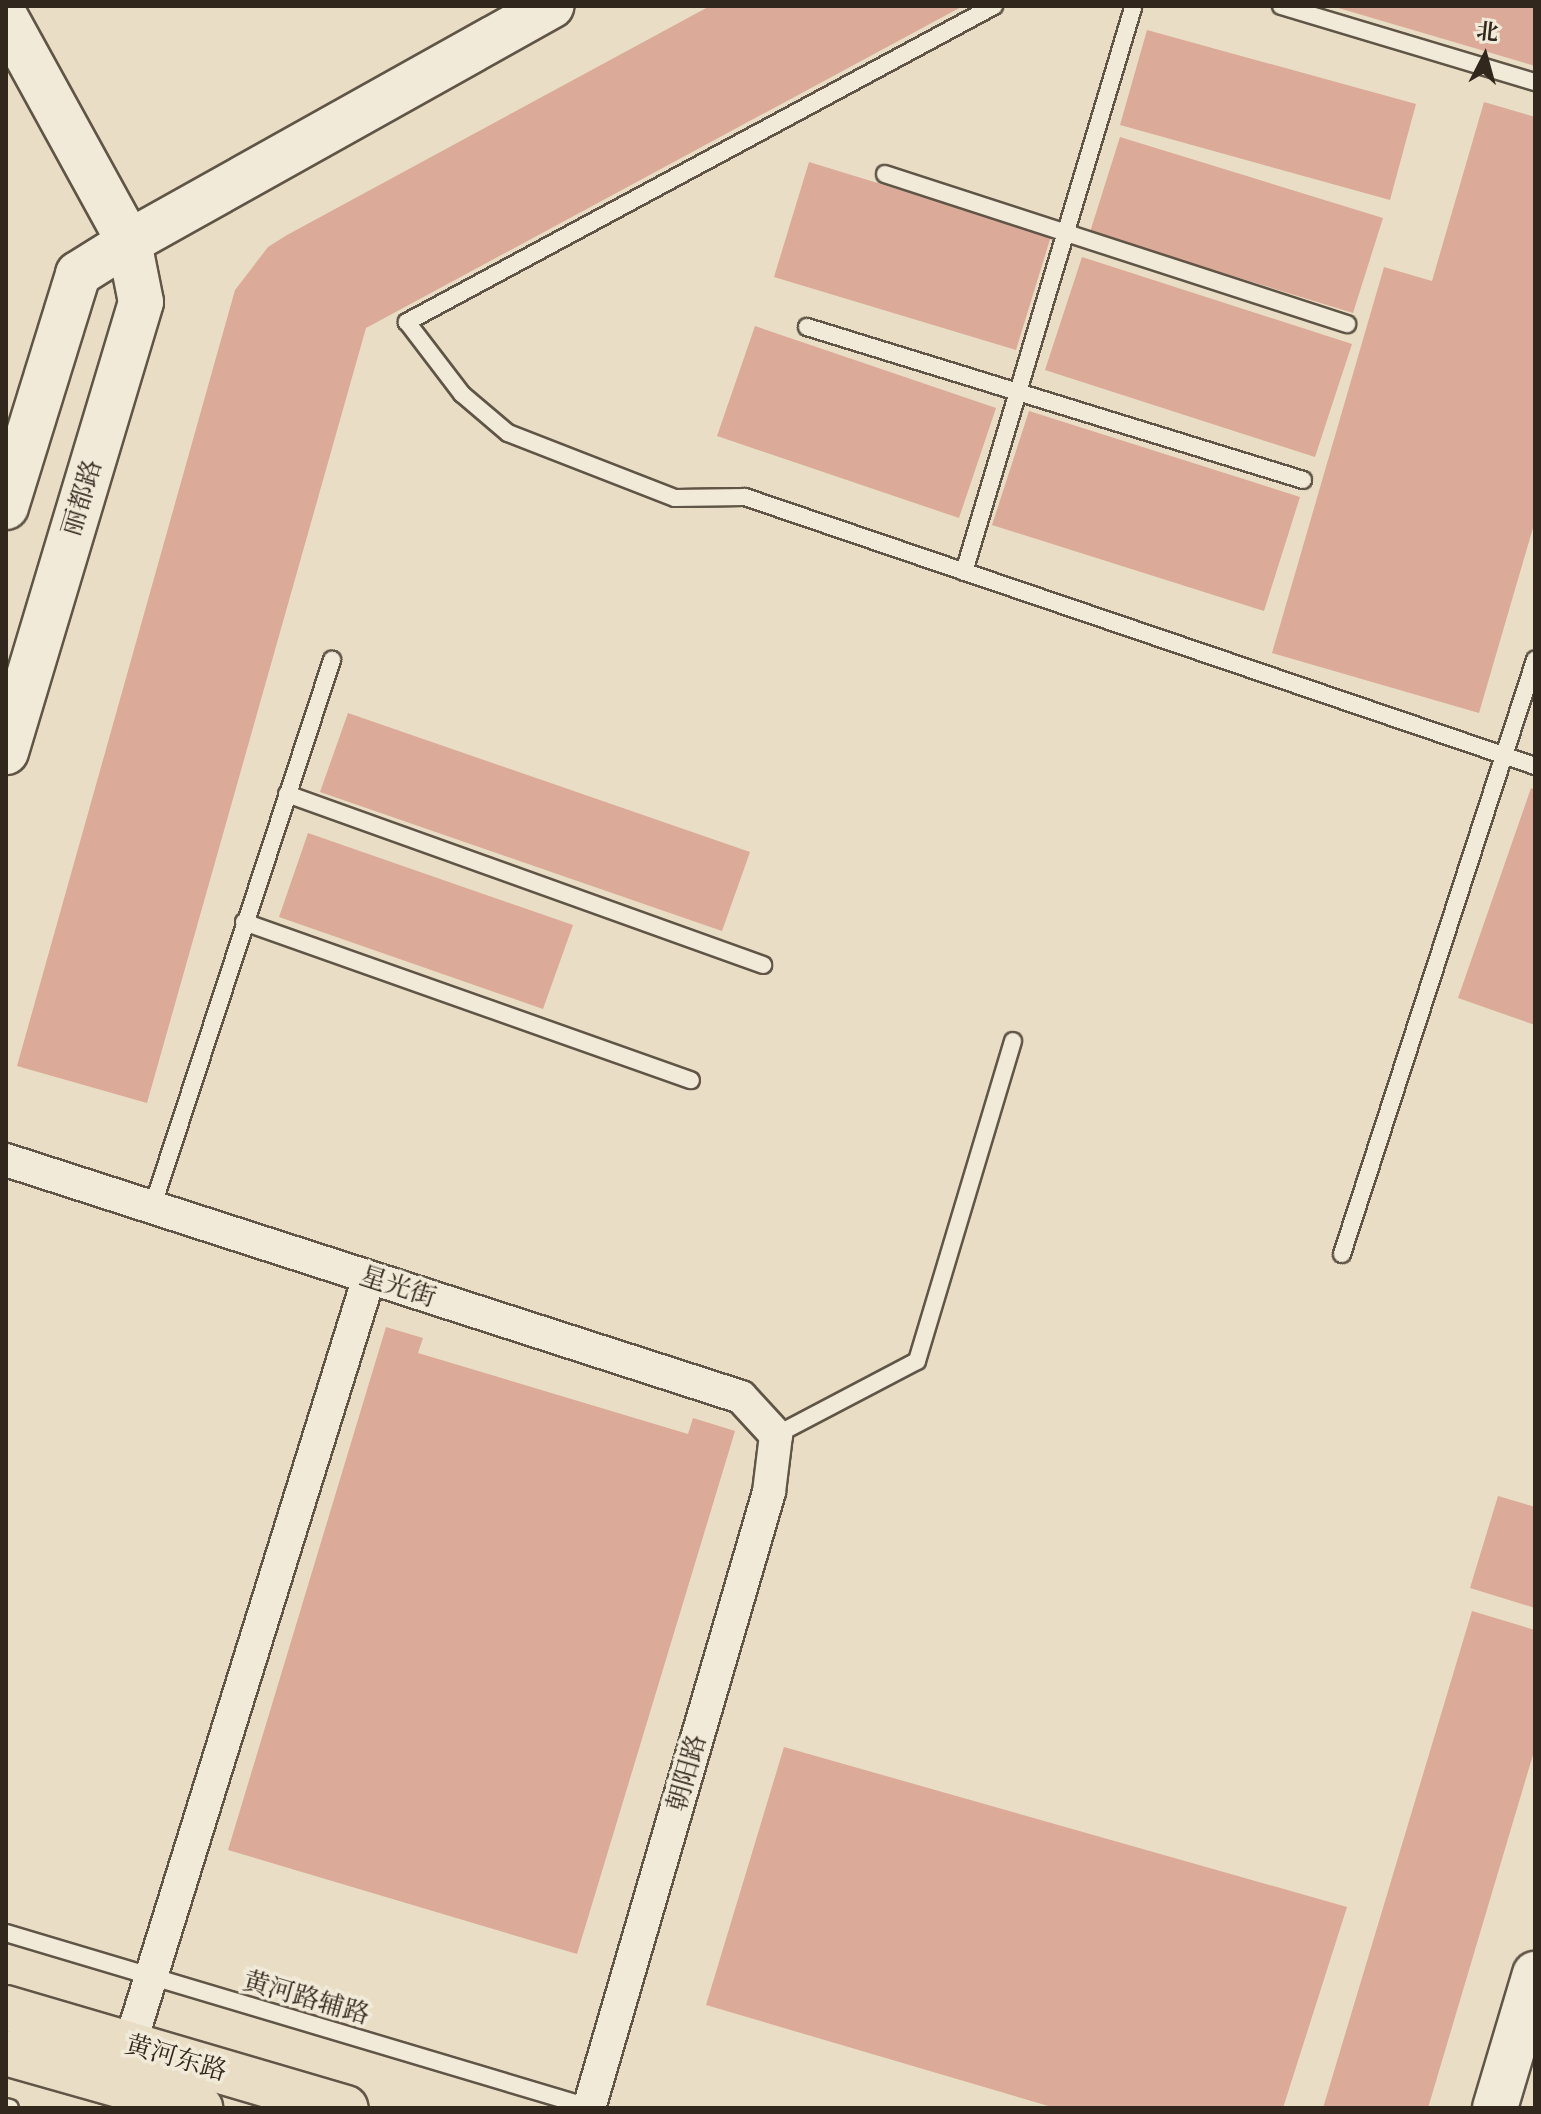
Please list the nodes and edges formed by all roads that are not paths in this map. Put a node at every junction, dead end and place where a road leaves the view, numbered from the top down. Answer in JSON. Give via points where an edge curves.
{"nodes":[{"id":1,"x":552,"y":6,"type":"edge"},
{"id":2,"x":994,"y":6,"type":"edge"},
{"id":3,"x":1281,"y":6,"type":"edge"},
{"id":4,"x":1133,"y":8,"type":"dead end"},
{"id":5,"x":6,"y":18,"type":"edge"},
{"id":6,"x":1535,"y":82,"type":"edge"},
{"id":7,"x":885,"y":174,"type":"dead end"},
{"id":8,"x":1066,"y":233,"type":"junction"},
{"id":9,"x":129,"y":242,"type":"junction"},
{"id":10,"x":1347,"y":324,"type":"dead end"},
{"id":11,"x":807,"y":327,"type":"dead end"},
{"id":12,"x":1018,"y":392,"type":"junction"},
{"id":13,"x":1303,"y":480,"type":"dead end"},
{"id":14,"x":6,"y":507,"type":"edge"},
{"id":15,"x":964,"y":572,"type":"junction"},
{"id":16,"x":332,"y":660,"type":"dead end"},
{"id":17,"x":1535,"y":660,"type":"edge"},
{"id":18,"x":6,"y":752,"type":"edge"},
{"id":19,"x":1504,"y":755,"type":"junction"},
{"id":20,"x":1535,"y":766,"type":"edge"},
{"id":21,"x":287,"y":794,"type":"junction"},
{"id":22,"x":244,"y":922,"type":"junction"},
{"id":23,"x":763,"y":965,"type":"dead end"},
{"id":24,"x":1013,"y":1041,"type":"dead end"},
{"id":25,"x":691,"y":1080,"type":"dead end"},
{"id":26,"x":6,"y":1160,"type":"edge"},
{"id":27,"x":153,"y":1205,"type":"junction"},
{"id":28,"x":1342,"y":1254,"type":"dead end"},
{"id":29,"x":369,"y":1277,"type":"junction"},
{"id":30,"x":776,"y":1435,"type":"junction"},
{"id":31,"x":6,"y":1933,"type":"edge"},
{"id":32,"x":1535,"y":1974,"type":"edge"},
{"id":33,"x":149,"y":1977,"type":"junction"},
{"id":34,"x":6,"y":2008,"type":"edge"},
{"id":35,"x":130,"y":2044,"type":"junction"},
{"id":36,"x":6,"y":2053,"type":"edge"},
{"id":37,"x":200,"y":2108,"type":"edge"},
{"id":38,"x":346,"y":2108,"type":"edge"},
{"id":39,"x":590,"y":2108,"type":"edge"},
{"id":40,"x":1495,"y":2108,"type":"edge"}],
"edges":[{"from":1,"to":9,"type":"street"},
{"from":2,"to":15,"type":"lane","via":[[407,322],[462,394],[508,433],[675,498],[745,497]]},
{"from":3,"to":6,"type":"lane"},
{"from":4,"to":8,"type":"lane"},
{"from":5,"to":9,"type":"street","name":"丽都路"},
{"from":7,"to":8,"type":"lane"},
{"from":8,"to":10,"type":"lane"},
{"from":8,"to":12,"type":"lane"},
{"from":9,"to":14,"type":"street","via":[[78,274]]},
{"from":9,"to":18,"type":"street","name":"丽都路","via":[[141,302]]},
{"from":11,"to":12,"type":"lane"},
{"from":12,"to":13,"type":"lane"},
{"from":12,"to":15,"type":"lane"},
{"from":15,"to":19,"type":"lane"},
{"from":16,"to":21,"type":"lane"},
{"from":17,"to":19,"type":"lane"},
{"from":19,"to":20,"type":"lane"},
{"from":19,"to":28,"type":"lane"},
{"from":21,"to":22,"type":"lane"},
{"from":21,"to":23,"type":"lane"},
{"from":22,"to":25,"type":"lane"},
{"from":22,"to":27,"type":"lane"},
{"from":24,"to":30,"type":"lane","via":[[917,1361]]},
{"from":26,"to":27,"type":"street","name":"星光街"},
{"from":27,"to":29,"type":"street","name":"星光街"},
{"from":29,"to":30,"type":"street","name":"星光街","via":[[741,1397]]},
{"from":29,"to":33,"type":"street"},
{"from":30,"to":39,"type":"street","name":"朝阳路","via":[[769,1492]]},
{"from":31,"to":33,"type":"lane","name":"黄河路辅路"},
{"from":32,"to":40,"type":"street"},
{"from":33,"to":35,"type":"street"},
{"from":33,"to":39,"type":"lane","name":"黄河路辅路"},
{"from":34,"to":35,"type":"main road","name":"黄河东路"},
{"from":35,"to":38,"type":"main road","name":"黄河东路"},
{"from":36,"to":37,"type":"main road","name":"黄河东路"}]}
